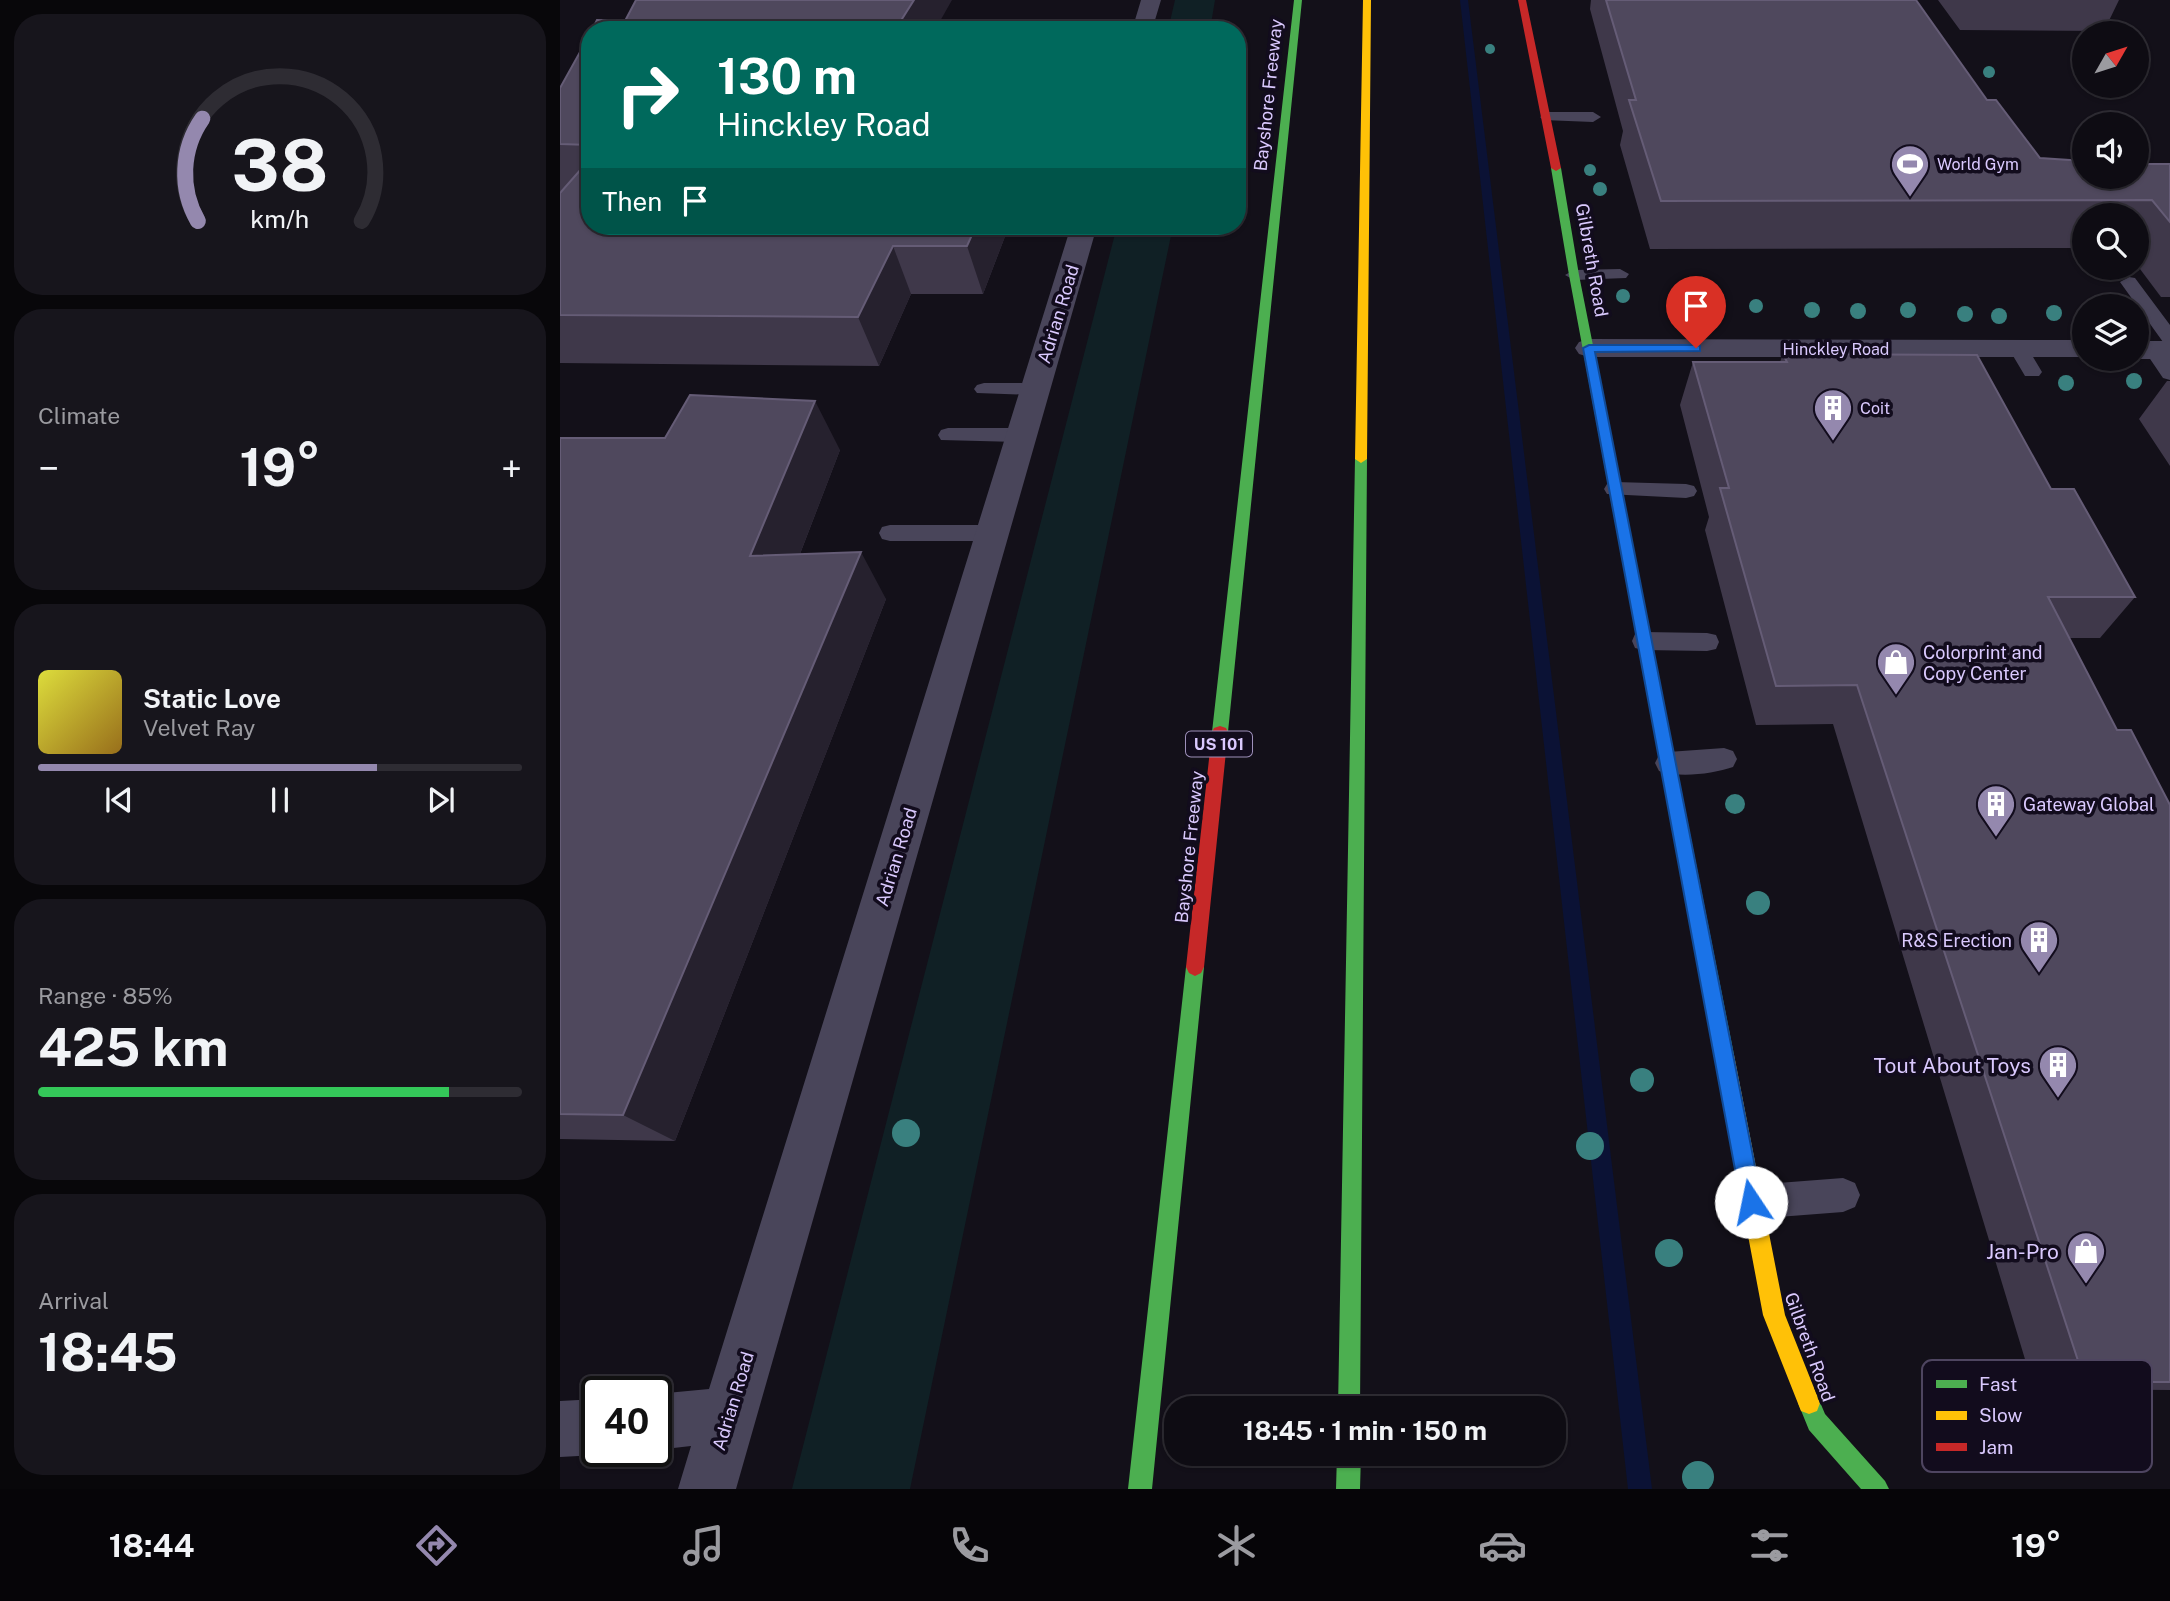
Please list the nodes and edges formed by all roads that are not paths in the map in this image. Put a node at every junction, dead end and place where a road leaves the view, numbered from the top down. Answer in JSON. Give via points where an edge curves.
{"nodes":[{"id":1,"x":1151,"y":0,"type":"edge"},
{"id":2,"x":1298,"y":0,"type":"edge"},
{"id":3,"x":1367,"y":0,"type":"edge"},
{"id":4,"x":1522,"y":0,"type":"edge"},
{"id":5,"x":1145,"y":21,"type":"edge"},
{"id":6,"x":1548,"y":117,"type":"junction"},
{"id":7,"x":1594,"y":117,"type":"dead end"},
{"id":8,"x":1081,"y":235,"type":"edge"},
{"id":9,"x":1620,"y":274,"type":"dead end"},
{"id":10,"x":1574,"y":275,"type":"junction"},
{"id":11,"x":2129,"y":282,"type":"dead end"},
{"id":12,"x":2158,"y":347,"type":"edge"},
{"id":13,"x":1589,"y":348,"type":"junction"},
{"id":14,"x":2072,"y":351,"type":"edge"},
{"id":15,"x":2170,"y":374,"type":"edge"},
{"id":16,"x":1035,"y":388,"type":"junction"},
{"id":17,"x":984,"y":389,"type":"dead end"},
{"id":18,"x":948,"y":435,"type":"dead end"},
{"id":19,"x":1021,"y":435,"type":"junction"},
{"id":20,"x":1615,"y":489,"type":"junction"},
{"id":21,"x":1686,"y":491,"type":"dead end"},
{"id":22,"x":890,"y":533,"type":"dead end"},
{"id":23,"x":992,"y":533,"type":"junction"},
{"id":24,"x":1644,"y":642,"type":"junction"},
{"id":25,"x":1707,"y":642,"type":"dead end"},
{"id":26,"x":1724,"y":759,"type":"dead end"},
{"id":27,"x":1668,"y":763,"type":"junction"},
{"id":28,"x":1843,"y":1195,"type":"dead end"},
{"id":29,"x":1751,"y":1202,"type":"junction"},
{"id":30,"x":1349,"y":1396,"type":"edge"},
{"id":31,"x":729,"y":1415,"type":"junction"},
{"id":32,"x":672,"y":1420,"type":"edge"},
{"id":33,"x":581,"y":1428,"type":"edge"},
{"id":34,"x":560,"y":1429,"type":"edge"},
{"id":35,"x":1349,"y":1466,"type":"edge"},
{"id":36,"x":707,"y":1489,"type":"edge"},
{"id":37,"x":1140,"y":1489,"type":"edge"},
{"id":38,"x":1348,"y":1489,"type":"edge"},
{"id":39,"x":1877,"y":1489,"type":"edge"}],
"edges":[{"from":1,"to":5,"type":"street"},
{"from":2,"to":37,"type":"main road","name":"Bayshore Freeway","number":"US 101"},
{"from":3,"to":30,"type":"main road"},
{"from":4,"to":6,"type":"main road","name":"Gilbreth Road"},
{"from":6,"to":7,"type":"lane"},
{"from":6,"to":10,"type":"main road","name":"Gilbreth Road"},
{"from":8,"to":16,"type":"street","name":"Adrian Road"},
{"from":9,"to":10,"type":"lane"},
{"from":10,"to":13,"type":"main road","name":"Gilbreth Road"},
{"from":11,"to":12,"type":"lane"},
{"from":12,"to":15,"type":"lane"},
{"from":13,"to":14,"type":"street","name":"Hinckley Road","via":[[2026,361]]},
{"from":13,"to":20,"type":"main road","name":"Gilbreth Road"},
{"from":16,"to":17,"type":"lane"},
{"from":16,"to":19,"type":"street","name":"Adrian Road"},
{"from":18,"to":19,"type":"lane"},
{"from":19,"to":23,"type":"street","name":"Adrian Road"},
{"from":20,"to":21,"type":"lane"},
{"from":20,"to":24,"type":"main road","name":"Gilbreth Road"},
{"from":22,"to":23,"type":"lane"},
{"from":23,"to":31,"type":"street","name":"Adrian Road"},
{"from":24,"to":25,"type":"lane"},
{"from":24,"to":27,"type":"main road","name":"Gilbreth Road"},
{"from":26,"to":27,"type":"lane"},
{"from":27,"to":29,"type":"main road","name":"Gilbreth Road"},
{"from":28,"to":29,"type":"lane"},
{"from":29,"to":39,"type":"main road","name":"Gilbreth Road","via":[[1774,1315],[1817,1422]]},
{"from":31,"to":32,"type":"street"},
{"from":31,"to":36,"type":"street","name":"Adrian Road"},
{"from":33,"to":34,"type":"street"},
{"from":35,"to":38,"type":"main road"}]}
